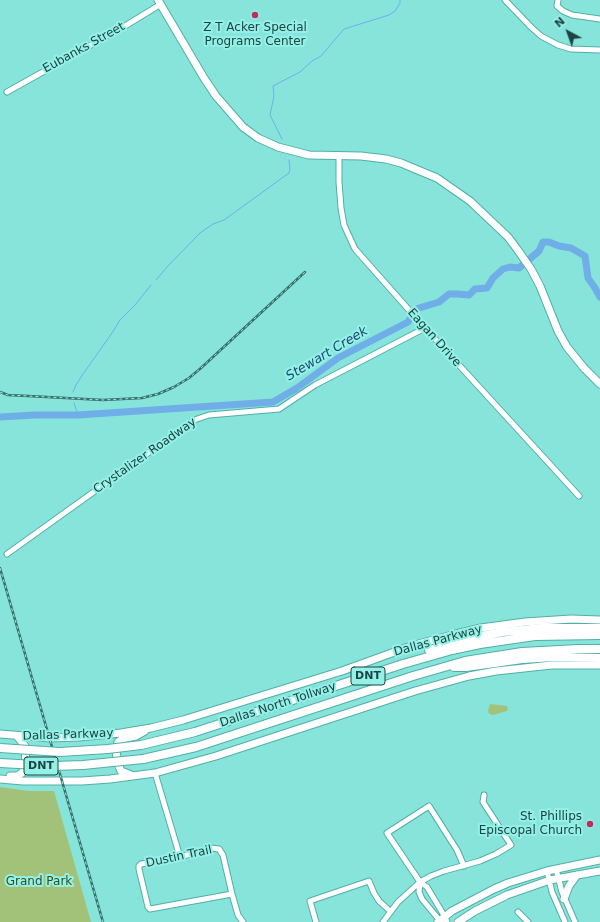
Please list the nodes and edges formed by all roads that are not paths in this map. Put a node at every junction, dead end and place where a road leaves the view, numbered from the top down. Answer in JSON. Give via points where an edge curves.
{"nodes":[{"id":1,"x":505,"y":0,"type":"edge"},
{"id":2,"x":558,"y":1,"type":"edge"},
{"id":3,"x":160,"y":2,"type":"edge"},
{"id":4,"x":600,"y":19,"type":"edge"},
{"id":5,"x":600,"y":50,"type":"edge"},
{"id":6,"x":7,"y":92,"type":"dead end"},
{"id":7,"x":339,"y":156,"type":"junction"},
{"id":8,"x":425,"y":328,"type":"junction"},
{"id":9,"x":600,"y":384,"type":"edge"},
{"id":10,"x":579,"y":496,"type":"dead end"},
{"id":11,"x":6,"y":554,"type":"dead end"},
{"id":12,"x":600,"y":620,"type":"edge"},
{"id":13,"x":600,"y":628,"type":"edge"},
{"id":14,"x":600,"y":635,"type":"edge"},
{"id":15,"x":600,"y":650,"type":"edge"},
{"id":16,"x":600,"y":658,"type":"edge"},
{"id":17,"x":403,"y":664,"type":"junction"},
{"id":18,"x":600,"y":665,"type":"edge"},
{"id":19,"x":441,"y":667,"type":"junction"},
{"id":20,"x":151,"y":728,"type":"junction"},
{"id":21,"x":0,"y":734,"type":"edge"},
{"id":22,"x":17,"y":736,"type":"junction"},
{"id":23,"x":0,"y":748,"type":"edge"},
{"id":24,"x":0,"y":763,"type":"edge"},
{"id":25,"x":155,"y":773,"type":"junction"},
{"id":26,"x":0,"y":775,"type":"edge"},
{"id":27,"x":134,"y":776,"type":"junction"},
{"id":28,"x":0,"y":779,"type":"edge"},
{"id":29,"x":484,"y":795,"type":"dead end"},
{"id":30,"x":180,"y":857,"type":"junction"},
{"id":31,"x":600,"y":860,"type":"edge"},
{"id":32,"x":464,"y":866,"type":"junction"},
{"id":33,"x":556,"y":869,"type":"junction"},
{"id":34,"x":547,"y":870,"type":"junction"},
{"id":35,"x":600,"y":871,"type":"edge"},
{"id":36,"x":577,"y":875,"type":"junction"},
{"id":37,"x":559,"y":879,"type":"junction"},
{"id":38,"x":550,"y":880,"type":"junction"},
{"id":39,"x":420,"y":882,"type":"junction"},
{"id":40,"x":232,"y":894,"type":"junction"},
{"id":41,"x":564,"y":899,"type":"junction"},
{"id":42,"x":556,"y":902,"type":"junction"},
{"id":43,"x":390,"y":912,"type":"junction"},
{"id":44,"x":518,"y":912,"type":"dead end"},
{"id":45,"x":442,"y":921,"type":"edge"},
{"id":46,"x":242,"y":922,"type":"edge"},
{"id":47,"x":316,"y":922,"type":"edge"},
{"id":48,"x":383,"y":922,"type":"edge"},
{"id":49,"x":458,"y":922,"type":"edge"},
{"id":50,"x":528,"y":922,"type":"edge"},
{"id":51,"x":565,"y":922,"type":"edge"},
{"id":52,"x":575,"y":922,"type":"edge"}],
"edges":[{"from":1,"to":5,"type":"street","via":[[532,28],[558,45],[571,49]]},
{"from":2,"to":4,"type":"street","via":[[557,6],[572,16]]},
{"from":3,"to":6,"type":"street","name":"Eubanks Street","via":[[125,26]]},
{"from":3,"to":7,"type":"main road","via":[[208,85],[250,133],[297,153]]},
{"from":7,"to":8,"type":"street","name":"Eagan Drive","via":[[340,200],[344,225],[352,243]]},
{"from":7,"to":9,"type":"main road","via":[[386,159],[412,167],[437,178],[470,201],[517,249],[540,286],[567,347]]},
{"from":8,"to":10,"type":"street","name":"Eagan Drive"},
{"from":8,"to":11,"type":"street","name":"Crystalizer Roadway","via":[[315,386],[279,409],[209,415],[194,420]]},
{"from":12,"to":20,"type":"main road","name":"Dallas Parkway","via":[[525,622],[456,634]]},
{"from":13,"to":17,"type":"highway","via":[[541,628],[488,635],[425,652]]},
{"from":14,"to":17,"type":"highway","name":"Dallas North Tollway","number":"DNT","via":[[506,639],[452,650]]},
{"from":15,"to":19,"type":"highway","name":"Dallas North Tollway","number":"DNT","via":[[522,652]]},
{"from":16,"to":19,"type":"highway","via":[[554,657],[466,667]]},
{"from":17,"to":23,"type":"highway","name":"Dallas North Tollway","number":"DNT","bridge":true,"via":[[195,732],[141,745],[60,752]]},
{"from":18,"to":25,"type":"main road","via":[[552,665],[469,676]]},
{"from":19,"to":24,"type":"highway","name":"Dallas North Tollway","number":"DNT","bridge":true,"via":[[196,747],[143,759],[55,766]]},
{"from":20,"to":22,"type":"main road","name":"Dallas Parkway","via":[[79,737]]},
{"from":20,"to":27,"type":"main road","via":[[118,742],[116,751],[121,771]]},
{"from":21,"to":22,"type":"main road","name":"Dallas Parkway"},
{"from":22,"to":26,"type":"main road","via":[[25,746],[26,765],[17,776]]},
{"from":25,"to":27,"type":"main road"},
{"from":25,"to":30,"type":"street"},
{"from":27,"to":28,"type":"main road","via":[[62,782]]},
{"from":29,"to":32,"type":"street","via":[[483,802],[511,845],[496,854]]},
{"from":30,"to":40,"type":"street","name":"Dustin Trail","via":[[211,848],[219,849],[223,855]]},
{"from":30,"to":40,"type":"street","name":"Dustin Trail","via":[[139,866],[150,909]]},
{"from":31,"to":33,"type":"main road"},
{"from":32,"to":39,"type":"street"},
{"from":32,"to":39,"type":"street","via":[[458,850],[429,806],[387,833]]},
{"from":33,"to":34,"type":"main road"},
{"from":33,"to":37,"type":"street"},
{"from":34,"to":38,"type":"street"},
{"from":34,"to":45,"type":"main road","via":[[494,889],[452,911]]},
{"from":35,"to":36,"type":"main road"},
{"from":36,"to":37,"type":"main road"},
{"from":36,"to":41,"type":"main road"},
{"from":37,"to":38,"type":"main road"},
{"from":37,"to":41,"type":"street"},
{"from":38,"to":42,"type":"street"},
{"from":38,"to":49,"type":"main road","via":[[507,895]]},
{"from":39,"to":43,"type":"street"},
{"from":39,"to":45,"type":"street","via":[[427,887]]},
{"from":39,"to":45,"type":"street","via":[[422,899]]},
{"from":40,"to":46,"type":"street"},
{"from":41,"to":42,"type":"street"},
{"from":41,"to":52,"type":"street"},
{"from":42,"to":51,"type":"street"},
{"from":43,"to":47,"type":"street","via":[[379,901],[369,881],[310,901]]},
{"from":43,"to":48,"type":"street"},
{"from":44,"to":50,"type":"street"}]}
